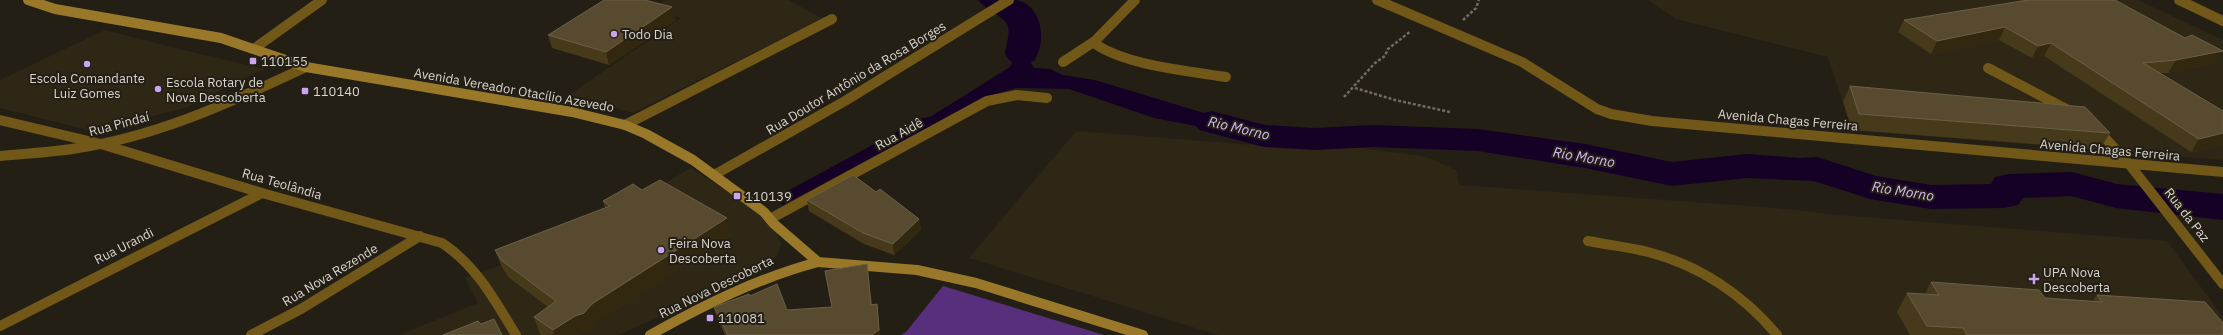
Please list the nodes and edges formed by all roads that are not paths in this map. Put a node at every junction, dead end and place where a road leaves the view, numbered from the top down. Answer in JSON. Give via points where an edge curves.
{"nodes":[{"id":1,"x":29,"y":0,"type":"edge"},
{"id":2,"x":322,"y":0,"type":"edge"},
{"id":3,"x":1009,"y":0,"type":"edge"},
{"id":4,"x":1136,"y":0,"type":"edge"},
{"id":5,"x":1377,"y":0,"type":"edge"},
{"id":6,"x":2179,"y":0,"type":"edge"},
{"id":7,"x":832,"y":20,"type":"dead end"},
{"id":8,"x":2223,"y":21,"type":"edge"},
{"id":9,"x":1095,"y":41,"type":"junction"},
{"id":10,"x":255,"y":48,"type":"junction"},
{"id":11,"x":1063,"y":62,"type":"dead end"},
{"id":12,"x":306,"y":67,"type":"junction"},
{"id":13,"x":1988,"y":68,"type":"dead end"},
{"id":14,"x":1226,"y":77,"type":"dead end"},
{"id":15,"x":1047,"y":98,"type":"dead end"},
{"id":16,"x":2077,"y":115,"type":"edge"},
{"id":17,"x":0,"y":120,"type":"edge"},
{"id":18,"x":2090,"y":123,"type":"edge"},
{"id":19,"x":625,"y":126,"type":"junction"},
{"id":20,"x":101,"y":144,"type":"junction"},
{"id":21,"x":0,"y":156,"type":"edge"},
{"id":22,"x":2129,"y":164,"type":"junction"},
{"id":23,"x":2223,"y":172,"type":"edge"},
{"id":24,"x":714,"y":175,"type":"junction"},
{"id":25,"x":262,"y":193,"type":"junction"},
{"id":26,"x":770,"y":219,"type":"junction"},
{"id":27,"x":420,"y":236,"type":"junction"},
{"id":28,"x":1588,"y":241,"type":"dead end"},
{"id":29,"x":818,"y":262,"type":"junction"},
{"id":30,"x":2223,"y":284,"type":"edge"},
{"id":31,"x":3,"y":321,"type":"edge"},
{"id":32,"x":251,"y":335,"type":"edge"},
{"id":33,"x":516,"y":335,"type":"edge"},
{"id":34,"x":650,"y":335,"type":"edge"},
{"id":35,"x":1143,"y":335,"type":"edge"},
{"id":36,"x":1777,"y":335,"type":"edge"}],
"edges":[{"from":1,"to":10,"type":"main road","name":"Avenida Vereador Otacílio Azevedo","via":[[55,9],[214,36]]},
{"from":2,"to":10,"type":"street"},
{"from":3,"to":24,"type":"street","name":"Rua Doutor Antônio da Rosa Borges","via":[[845,101]]},
{"from":4,"to":9,"type":"street"},
{"from":5,"to":22,"type":"street","name":"Avenida Chagas Ferreira","via":[[1522,62],[1576,98],[1611,114],[1652,121]]},
{"from":6,"to":8,"type":"street"},
{"from":7,"to":19,"type":"street"},
{"from":9,"to":11,"type":"street"},
{"from":9,"to":14,"type":"street","via":[[1098,47],[1118,55]]},
{"from":10,"to":12,"type":"main road","name":"Avenida Vereador Otacílio Azevedo"},
{"from":12,"to":19,"type":"main road","name":"Avenida Vereador Otacílio Azevedo","via":[[572,112]]},
{"from":12,"to":20,"type":"street","name":"Rua Pindaí","via":[[200,112]]},
{"from":13,"to":16,"type":"street","via":[[2050,98]]},
{"from":15,"to":26,"type":"street","name":"Rua Aidê","via":[[1030,94],[1011,94],[988,101]]},
{"from":17,"to":20,"type":"street","name":"Rua Teolândia"},
{"from":18,"to":22,"type":"street","name":"Rua da Paz","via":[[2102,132]]},
{"from":19,"to":24,"type":"main road","name":"Avenida Vereador Otacílio Azevedo","via":[[646,134],[693,160]]},
{"from":20,"to":21,"type":"street","name":"Rua Pindaí"},
{"from":20,"to":25,"type":"street","name":"Rua Teolândia"},
{"from":22,"to":23,"type":"street","name":"Avenida Chagas Ferreira"},
{"from":22,"to":30,"type":"street","name":"Rua da Paz"},
{"from":24,"to":26,"type":"main road","name":"Avenida Vereador Otacílio Azevedo"},
{"from":25,"to":27,"type":"street","name":"Rua Teolândia"},
{"from":25,"to":31,"type":"street","name":"Rua Urandi"},
{"from":26,"to":29,"type":"main road","name":"Avenida Vereador Otacílio Azevedo"},
{"from":27,"to":32,"type":"street","name":"Rua Nova Rezende","via":[[302,309]]},
{"from":27,"to":33,"type":"street","name":"Rua Teolândia","via":[[452,249],[471,265]]},
{"from":28,"to":36,"type":"street","via":[[1649,253],[1700,272],[1748,302]]},
{"from":29,"to":34,"type":"main road","name":"Rua Nova Descoberta","via":[[771,275]]},
{"from":29,"to":35,"type":"main road","via":[[917,270],[976,283]]}]}
